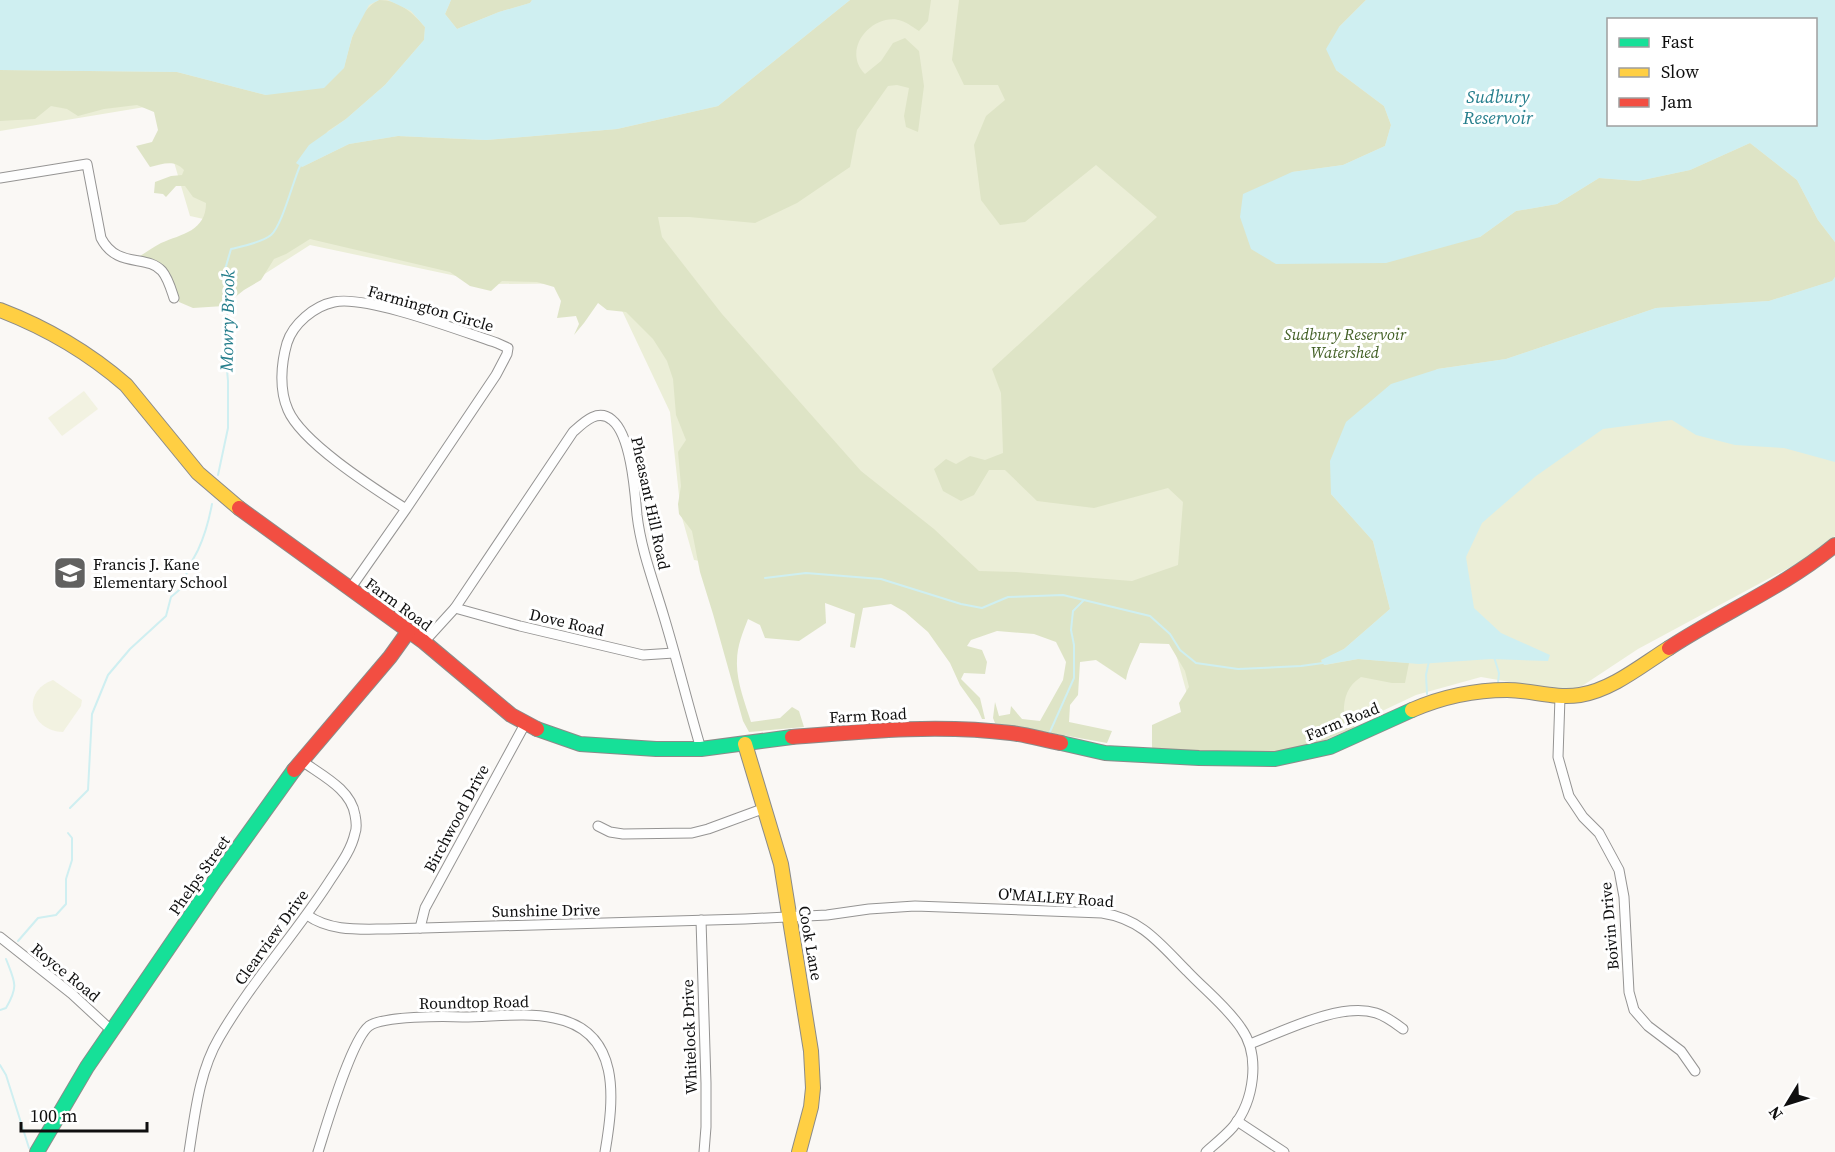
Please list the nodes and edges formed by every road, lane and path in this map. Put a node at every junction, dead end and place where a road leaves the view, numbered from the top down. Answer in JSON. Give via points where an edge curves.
{"nodes":[{"id":1,"x":0,"y":178,"type":"edge"},
{"id":2,"x":174,"y":298,"type":"dead end"},
{"id":3,"x":0,"y":310,"type":"edge"},
{"id":4,"x":406,"y":509,"type":"junction"},
{"id":5,"x":1835,"y":545,"type":"edge"},
{"id":6,"x":351,"y":589,"type":"junction"},
{"id":7,"x":455,"y":608,"type":"junction"},
{"id":8,"x":408,"y":632,"type":"junction"},
{"id":9,"x":424,"y":642,"type":"junction"},
{"id":10,"x":674,"y":652,"type":"junction"},
{"id":11,"x":1560,"y":698,"type":"junction"},
{"id":12,"x":525,"y":724,"type":"junction"},
{"id":13,"x":745,"y":744,"type":"junction"},
{"id":14,"x":701,"y":749,"type":"junction"},
{"id":15,"x":302,"y":761,"type":"junction"},
{"id":16,"x":765,"y":808,"type":"junction"},
{"id":17,"x":598,"y":826,"type":"dead end"},
{"id":18,"x":307,"y":915,"type":"junction"},
{"id":19,"x":789,"y":917,"type":"junction"},
{"id":20,"x":701,"y":920,"type":"junction"},
{"id":21,"x":420,"y":928,"type":"junction"},
{"id":22,"x":0,"y":937,"type":"edge"},
{"id":23,"x":1403,"y":1029,"type":"dead end"},
{"id":24,"x":112,"y":1030,"type":"junction"},
{"id":25,"x":1250,"y":1044,"type":"junction"},
{"id":26,"x":1695,"y":1071,"type":"dead end"},
{"id":27,"x":1237,"y":1121,"type":"junction"},
{"id":28,"x":37,"y":1152,"type":"edge"},
{"id":29,"x":189,"y":1152,"type":"edge"},
{"id":30,"x":318,"y":1152,"type":"edge"},
{"id":31,"x":605,"y":1152,"type":"edge"},
{"id":32,"x":704,"y":1152,"type":"edge"},
{"id":33,"x":799,"y":1152,"type":"edge"},
{"id":34,"x":1206,"y":1152,"type":"edge"},
{"id":35,"x":1284,"y":1152,"type":"edge"}],
"edges":[{"from":1,"to":2,"type":"street","via":[[87,164],[106,248],[116,256],[156,266]]},
{"from":3,"to":6,"type":"street","name":"Farm Road","via":[[66,340],[112,372],[211,486]]},
{"from":4,"to":4,"type":"street","name":"Farmington Circle","via":[[316,445],[288,410],[282,387],[283,358],[289,337],[301,321],[333,302],[357,302],[391,310],[508,348],[495,375]]},
{"from":4,"to":6,"type":"street","name":"Farmington Circle"},
{"from":5,"to":11,"type":"street","name":"Farm Road","via":[[1788,580],[1617,681],[1582,695]]},
{"from":6,"to":8,"type":"street","name":"Farm Road"},
{"from":7,"to":9,"type":"street","name":"Pheasant Hill Road"},
{"from":7,"to":10,"type":"street","name":"Dove Road","via":[[643,655]]},
{"from":7,"to":10,"type":"street","name":"Pheasant Hill Road","via":[[573,432],[587,418],[598,415],[612,419],[627,446],[646,560]]},
{"from":8,"to":9,"type":"street","name":"Farm Road"},
{"from":8,"to":15,"type":"street","name":"Phelps Street"},
{"from":9,"to":12,"type":"street","name":"Farm Road"},
{"from":10,"to":14,"type":"street","name":"Pheasant Hill Road"},
{"from":11,"to":13,"type":"street","name":"Farm Road","via":[[1508,690],[1470,692],[1416,708],[1330,747],[1275,759],[1105,753],[1013,733],[956,729],[880,730]]},
{"from":11,"to":26,"type":"street","name":"Boivin Drive","via":[[1558,757],[1569,796],[1599,833],[1619,870],[1629,992],[1634,1010],[1681,1051]]},
{"from":12,"to":14,"type":"street","name":"Farm Road","via":[[580,744]]},
{"from":12,"to":21,"type":"street","name":"Birchwood Drive","via":[[424,909]]},
{"from":13,"to":14,"type":"street","name":"Farm Road"},
{"from":13,"to":16,"type":"street","name":"Cook Lane"},
{"from":15,"to":18,"type":"street","name":"Clearview Drive","via":[[348,797],[355,813],[356,832]]},
{"from":15,"to":24,"type":"street","name":"Phelps Street"},
{"from":16,"to":17,"type":"street","via":[[692,832],[623,834]]},
{"from":16,"to":19,"type":"street","name":"Cook Lane","via":[[781,864]]},
{"from":18,"to":21,"type":"street","name":"Sunshine Drive","via":[[335,928]]},
{"from":18,"to":29,"type":"street","name":"Clearview Drive","via":[[273,959],[208,1059]]},
{"from":19,"to":20,"type":"street","name":"Sunshine Drive"},
{"from":19,"to":25,"type":"street","name":"O'MALLEY Road","via":[[915,906],[1119,916],[1145,929],[1242,1028]]},
{"from":19,"to":33,"type":"street","name":"Cook Lane","via":[[813,1069],[811,1107]]},
{"from":20,"to":21,"type":"street","name":"Sunshine Drive"},
{"from":20,"to":32,"type":"street","name":"Whitelock Drive"},
{"from":22,"to":24,"type":"street","name":"Royce Road"},
{"from":23,"to":25,"type":"street","via":[[1377,1013],[1339,1012]]},
{"from":24,"to":28,"type":"street","name":"Phelps Street"},
{"from":25,"to":27,"type":"street","name":"O'MALLEY Road","via":[[1253,1078]]},
{"from":27,"to":34,"type":"street","name":"O'MALLEY Road"},
{"from":27,"to":35,"type":"street"},
{"from":30,"to":31,"type":"street","name":"Roundtop Road","via":[[355,1046],[368,1027],[380,1021],[534,1015],[574,1024],[600,1048],[608,1064],[611,1085]]}]}
